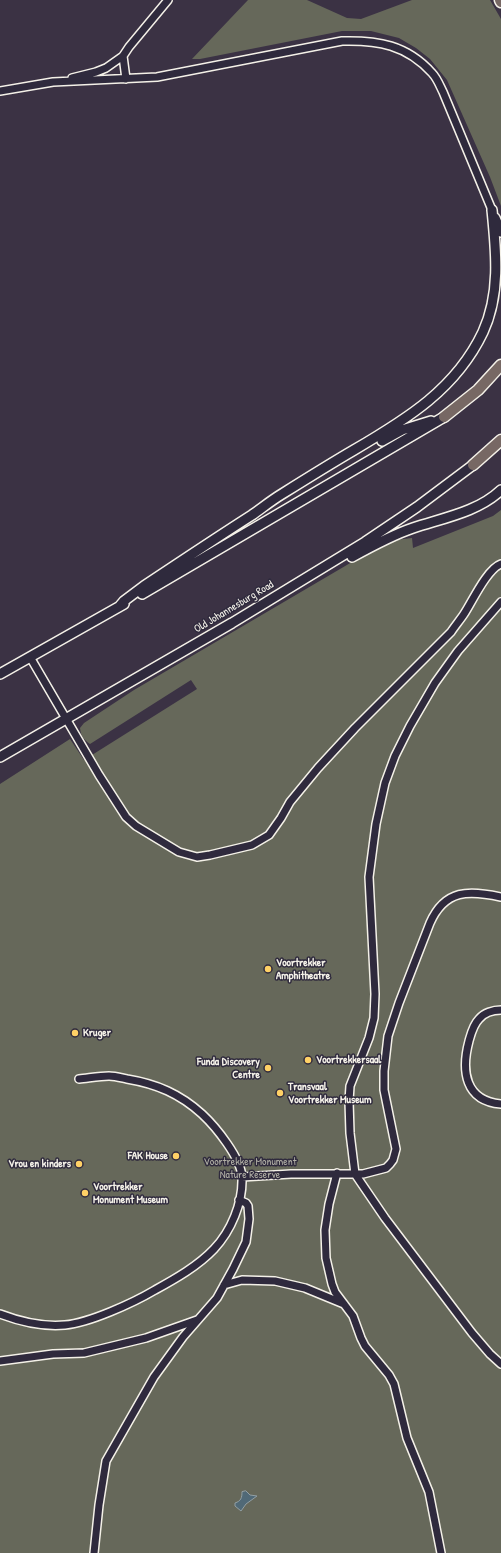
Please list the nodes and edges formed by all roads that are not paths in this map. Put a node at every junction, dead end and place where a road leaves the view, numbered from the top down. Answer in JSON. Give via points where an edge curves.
{"nodes":[{"id":1,"x":168,"y":0,"type":"edge"},
{"id":2,"x":123,"y":56,"type":"junction"},
{"id":3,"x":126,"y":79,"type":"junction"},
{"id":4,"x":53,"y":82,"type":"junction"},
{"id":5,"x":0,"y":91,"type":"edge"},
{"id":6,"x":492,"y":210,"type":"junction"},
{"id":7,"x":501,"y":232,"type":"edge"},
{"id":8,"x":501,"y":366,"type":"edge"},
{"id":9,"x":444,"y":417,"type":"junction"},
{"id":10,"x":501,"y":440,"type":"edge"},
{"id":11,"x":473,"y":465,"type":"joint"},
{"id":12,"x":501,"y":490,"type":"edge"},
{"id":13,"x":262,"y":508,"type":"junction"},
{"id":14,"x":501,"y":564,"type":"edge"},
{"id":15,"x":501,"y":602,"type":"edge"},
{"id":16,"x":119,"y":607,"type":"junction"},
{"id":17,"x":232,"y":623,"type":"junction"},
{"id":18,"x":30,"y":657,"type":"junction"},
{"id":19,"x":0,"y":674,"type":"edge"},
{"id":20,"x":66,"y":718,"type":"junction"},
{"id":21,"x":1,"y":757,"type":"edge"},
{"id":22,"x":501,"y":897,"type":"edge"},
{"id":23,"x":501,"y":1010,"type":"edge"},
{"id":24,"x":79,"y":1079,"type":"dead end"},
{"id":25,"x":501,"y":1104,"type":"edge"},
{"id":26,"x":337,"y":1173,"type":"junction"},
{"id":27,"x":355,"y":1174,"type":"junction"},
{"id":28,"x":242,"y":1177,"type":"junction"},
{"id":29,"x":239,"y":1200,"type":"junction"},
{"id":30,"x":224,"y":1285,"type":"junction"},
{"id":31,"x":344,"y":1304,"type":"junction"},
{"id":32,"x":0,"y":1314,"type":"edge"},
{"id":33,"x":198,"y":1320,"type":"junction"},
{"id":34,"x":0,"y":1361,"type":"edge"},
{"id":35,"x":501,"y":1364,"type":"edge"},
{"id":36,"x":94,"y":1553,"type":"edge"},
{"id":37,"x":441,"y":1553,"type":"edge"}],
"edges":[{"from":1,"to":2,"type":"street"},
{"from":2,"to":3,"type":"street"},
{"from":2,"to":4,"type":"street","via":[[96,72]]},
{"from":3,"to":4,"type":"street"},
{"from":3,"to":6,"type":"street","via":[[164,76],[342,41],[366,41],[405,51],[433,74],[443,92]]},
{"from":4,"to":5,"type":"street"},
{"from":6,"to":7,"type":"main road"},
{"from":6,"to":13,"type":"main road","via":[[496,255],[495,282],[488,320],[468,360],[439,393],[414,412]]},
{"from":8,"to":9,"type":"main road","via":[[478,390]]},
{"from":9,"to":13,"type":"main road","via":[[402,430]]},
{"from":9,"to":16,"type":"main road"},
{"from":10,"to":11,"type":"main road"},
{"from":11,"to":17,"type":"main road","name":"Old Johannesburg Road","via":[[365,542]]},
{"from":12,"to":17,"type":"main road","via":[[463,512],[413,528],[367,548]]},
{"from":13,"to":16,"type":"main road","via":[[144,586]]},
{"from":14,"to":20,"type":"street","via":[[487,577],[451,632],[331,754],[290,802],[269,835],[252,845],[197,857],[179,852],[136,826],[126,817],[111,794]]},
{"from":15,"to":27,"type":"street","via":[[458,651],[424,700],[396,756],[382,794],[369,878],[374,1018],[349,1092]]},
{"from":16,"to":18,"type":"main road"},
{"from":17,"to":20,"type":"main road","name":"Old Johannesburg Road"},
{"from":18,"to":19,"type":"main road"},
{"from":18,"to":20,"type":"street"},
{"from":20,"to":21,"type":"main road","name":"Old Johannesburg Road"},
{"from":22,"to":27,"type":"street","via":[[474,892],[462,893],[445,902],[434,915],[388,1036],[384,1090],[395,1142],[395,1154],[386,1168]]},
{"from":23,"to":25,"type":"street","via":[[484,1015],[475,1024],[468,1045],[465,1068],[468,1082],[475,1093],[484,1100]]},
{"from":24,"to":28,"type":"street","via":[[110,1076],[136,1080],[166,1090],[185,1100],[206,1117],[221,1135],[234,1154]]},
{"from":26,"to":27,"type":"street"},
{"from":26,"to":28,"type":"street"},
{"from":26,"to":31,"type":"street","via":[[329,1204],[325,1240],[332,1284]]},
{"from":27,"to":35,"type":"street","via":[[472,1333]]},
{"from":28,"to":29,"type":"street"},
{"from":29,"to":30,"type":"street","via":[[248,1206],[246,1242]]},
{"from":29,"to":32,"type":"street","via":[[227,1232],[214,1249],[194,1266],[133,1302],[66,1325],[33,1323]]},
{"from":30,"to":31,"type":"street","via":[[242,1280],[275,1281],[305,1288]]},
{"from":30,"to":33,"type":"street","via":[[217,1298]]},
{"from":31,"to":37,"type":"street","via":[[356,1321],[365,1346],[394,1384],[407,1438],[429,1492]]},
{"from":33,"to":34,"type":"street","via":[[146,1338],[84,1354],[53,1354]]},
{"from":33,"to":36,"type":"street","via":[[154,1377],[106,1461],[98,1505]]}]}
